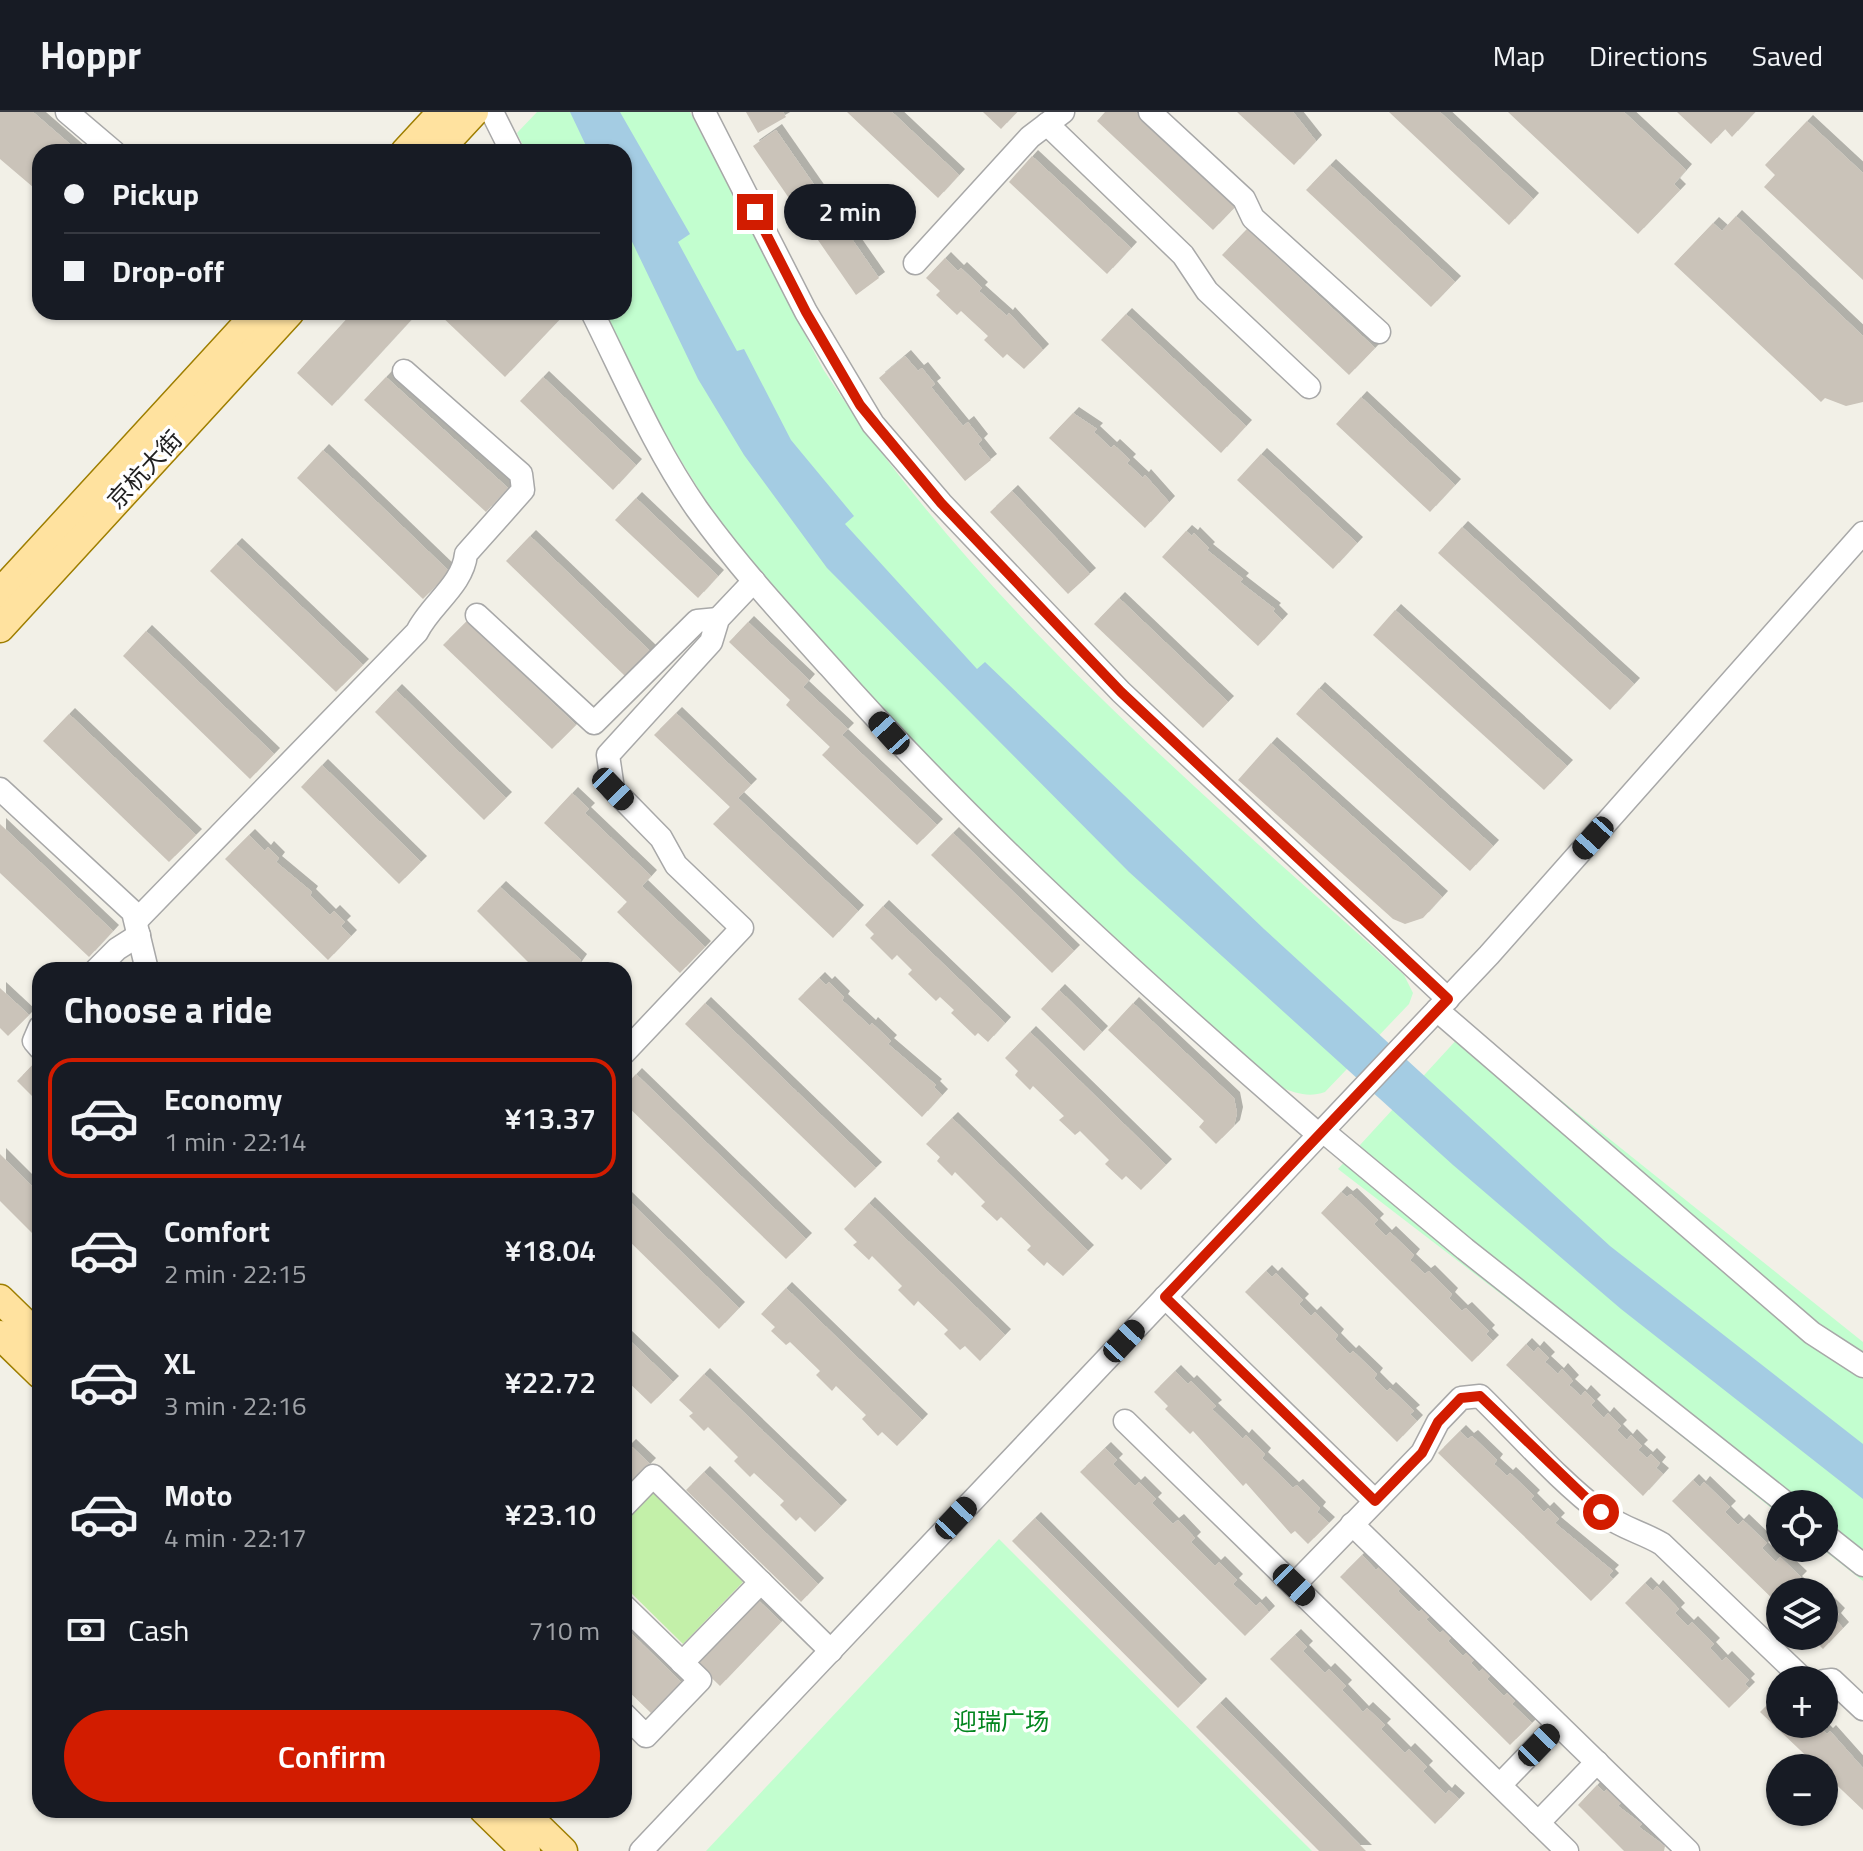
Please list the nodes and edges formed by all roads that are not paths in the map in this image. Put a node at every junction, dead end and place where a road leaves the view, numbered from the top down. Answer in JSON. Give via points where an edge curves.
{"nodes":[{"id":1,"x":67,"y":112,"type":"edge"},
{"id":2,"x":442,"y":112,"type":"edge"},
{"id":3,"x":474,"y":112,"type":"edge"},
{"id":4,"x":492,"y":112,"type":"edge"},
{"id":5,"x":704,"y":112,"type":"edge"},
{"id":6,"x":1150,"y":112,"type":"edge"},
{"id":7,"x":1055,"y":118,"type":"edge"},
{"id":8,"x":105,"y":144,"type":"edge"},
{"id":9,"x":412,"y":144,"type":"edge"},
{"id":10,"x":444,"y":144,"type":"edge"},
{"id":11,"x":508,"y":144,"type":"edge"},
{"id":12,"x":915,"y":263,"type":"dead end"},
{"id":13,"x":251,"y":320,"type":"edge"},
{"id":14,"x":283,"y":320,"type":"edge"},
{"id":15,"x":596,"y":320,"type":"edge"},
{"id":16,"x":1379,"y":332,"type":"dead end"},
{"id":17,"x":404,"y":371,"type":"dead end"},
{"id":18,"x":1309,"y":387,"type":"dead end"},
{"id":19,"x":1863,"y":533,"type":"edge"},
{"id":20,"x":754,"y":581,"type":"junction"},
{"id":21,"x":0,"y":593,"type":"edge"},
{"id":22,"x":477,"y":615,"type":"dead end"},
{"id":23,"x":718,"y":619,"type":"junction"},
{"id":24,"x":0,"y":628,"type":"edge"},
{"id":25,"x":0,"y":789,"type":"edge"},
{"id":26,"x":137,"y":928,"type":"junction"},
{"id":27,"x":104,"y":962,"type":"edge"},
{"id":28,"x":145,"y":962,"type":"edge"},
{"id":29,"x":1443,"y":1004,"type":"junction"},
{"id":30,"x":632,"y":1045,"type":"edge"},
{"id":31,"x":1321,"y":1133,"type":"junction"},
{"id":32,"x":1165,"y":1297,"type":"junction"},
{"id":33,"x":0,"y":1299,"type":"edge"},
{"id":34,"x":32,"y":1330,"type":"edge"},
{"id":35,"x":0,"y":1335,"type":"edge"},
{"id":36,"x":32,"y":1366,"type":"edge"},
{"id":37,"x":1863,"y":1366,"type":"edge"},
{"id":38,"x":1125,"y":1421,"type":"dead end"},
{"id":39,"x":1769,"y":1490,"type":"edge"},
{"id":40,"x":632,"y":1498,"type":"edge"},
{"id":41,"x":1375,"y":1501,"type":"junction"},
{"id":42,"x":1352,"y":1524,"type":"junction"},
{"id":43,"x":1838,"y":1545,"type":"edge"},
{"id":44,"x":1863,"y":1565,"type":"edge"},
{"id":45,"x":761,"y":1582,"type":"junction"},
{"id":46,"x":1294,"y":1585,"type":"junction"},
{"id":47,"x":632,"y":1614,"type":"edge"},
{"id":48,"x":831,"y":1651,"type":"junction"},
{"id":49,"x":682,"y":1663,"type":"junction"},
{"id":50,"x":1789,"y":1666,"type":"edge"},
{"id":51,"x":1838,"y":1686,"type":"edge"},
{"id":52,"x":1863,"y":1709,"type":"edge"},
{"id":53,"x":632,"y":1722,"type":"edge"},
{"id":54,"x":1558,"y":1725,"type":"junction"},
{"id":55,"x":1597,"y":1762,"type":"junction"},
{"id":56,"x":1500,"y":1785,"type":"junction"},
{"id":57,"x":492,"y":1818,"type":"edge"},
{"id":58,"x":529,"y":1818,"type":"edge"},
{"id":59,"x":1538,"y":1823,"type":"junction"},
{"id":60,"x":526,"y":1851,"type":"edge"},
{"id":61,"x":563,"y":1851,"type":"edge"},
{"id":62,"x":641,"y":1851,"type":"edge"},
{"id":63,"x":1567,"y":1851,"type":"edge"},
{"id":64,"x":1688,"y":1851,"type":"edge"}],
"edges":[{"from":1,"to":8,"type":"street"},
{"from":2,"to":9,"type":"main road"},
{"from":3,"to":10,"type":"main road"},
{"from":4,"to":11,"type":"street"},
{"from":5,"to":29,"type":"street","via":[[806,312],[873,424],[1121,692]]},
{"from":6,"to":16,"type":"street","via":[[1244,199],[1253,218]]},
{"from":7,"to":12,"type":"street","via":[[1030,137]]},
{"from":7,"to":18,"type":"street","via":[[1183,255],[1207,291]]},
{"from":13,"to":21,"type":"main road","name":"京杭大街"},
{"from":14,"to":24,"type":"main road","name":"京杭大街"},
{"from":15,"to":20,"type":"street","via":[[696,508]]},
{"from":17,"to":26,"type":"street","via":[[521,474],[523,490],[466,554],[465,568],[417,632]]},
{"from":19,"to":29,"type":"street"},
{"from":20,"to":23,"type":"street"},
{"from":20,"to":31,"type":"street","via":[[919,766],[1132,973]]},
{"from":22,"to":23,"type":"street","via":[[594,723],[697,621]]},
{"from":23,"to":30,"type":"street","via":[[711,642],[608,755],[613,789],[661,838],[676,865],[742,928]]},
{"from":25,"to":26,"type":"street","via":[[133,912]]},
{"from":26,"to":27,"type":"street"},
{"from":26,"to":28,"type":"street"},
{"from":29,"to":31,"type":"street"},
{"from":29,"to":37,"type":"street","via":[[1790,1314]]},
{"from":31,"to":32,"type":"street"},
{"from":31,"to":39,"type":"street"},
{"from":32,"to":41,"type":"street"},
{"from":32,"to":48,"type":"street"},
{"from":33,"to":34,"type":"main road"},
{"from":35,"to":36,"type":"main road"},
{"from":38,"to":46,"type":"street"},
{"from":40,"to":45,"type":"street","via":[[653,1476]]},
{"from":41,"to":42,"type":"street"},
{"from":41,"to":50,"type":"street","via":[[1422,1453],[1438,1422],[1461,1398],[1480,1396],[1601,1512],[1662,1544]]},
{"from":42,"to":46,"type":"street"},
{"from":42,"to":54,"type":"street"},
{"from":43,"to":44,"type":"street"},
{"from":45,"to":48,"type":"street"},
{"from":45,"to":49,"type":"street"},
{"from":46,"to":56,"type":"street"},
{"from":47,"to":49,"type":"street"},
{"from":48,"to":62,"type":"street"},
{"from":49,"to":53,"type":"street","via":[[700,1680],[646,1736]]},
{"from":51,"to":52,"type":"street"},
{"from":54,"to":55,"type":"street"},
{"from":54,"to":56,"type":"street"},
{"from":55,"to":59,"type":"street"},
{"from":55,"to":64,"type":"street"},
{"from":56,"to":59,"type":"street"},
{"from":57,"to":60,"type":"main road"},
{"from":58,"to":61,"type":"main road"},
{"from":59,"to":63,"type":"street"}]}
